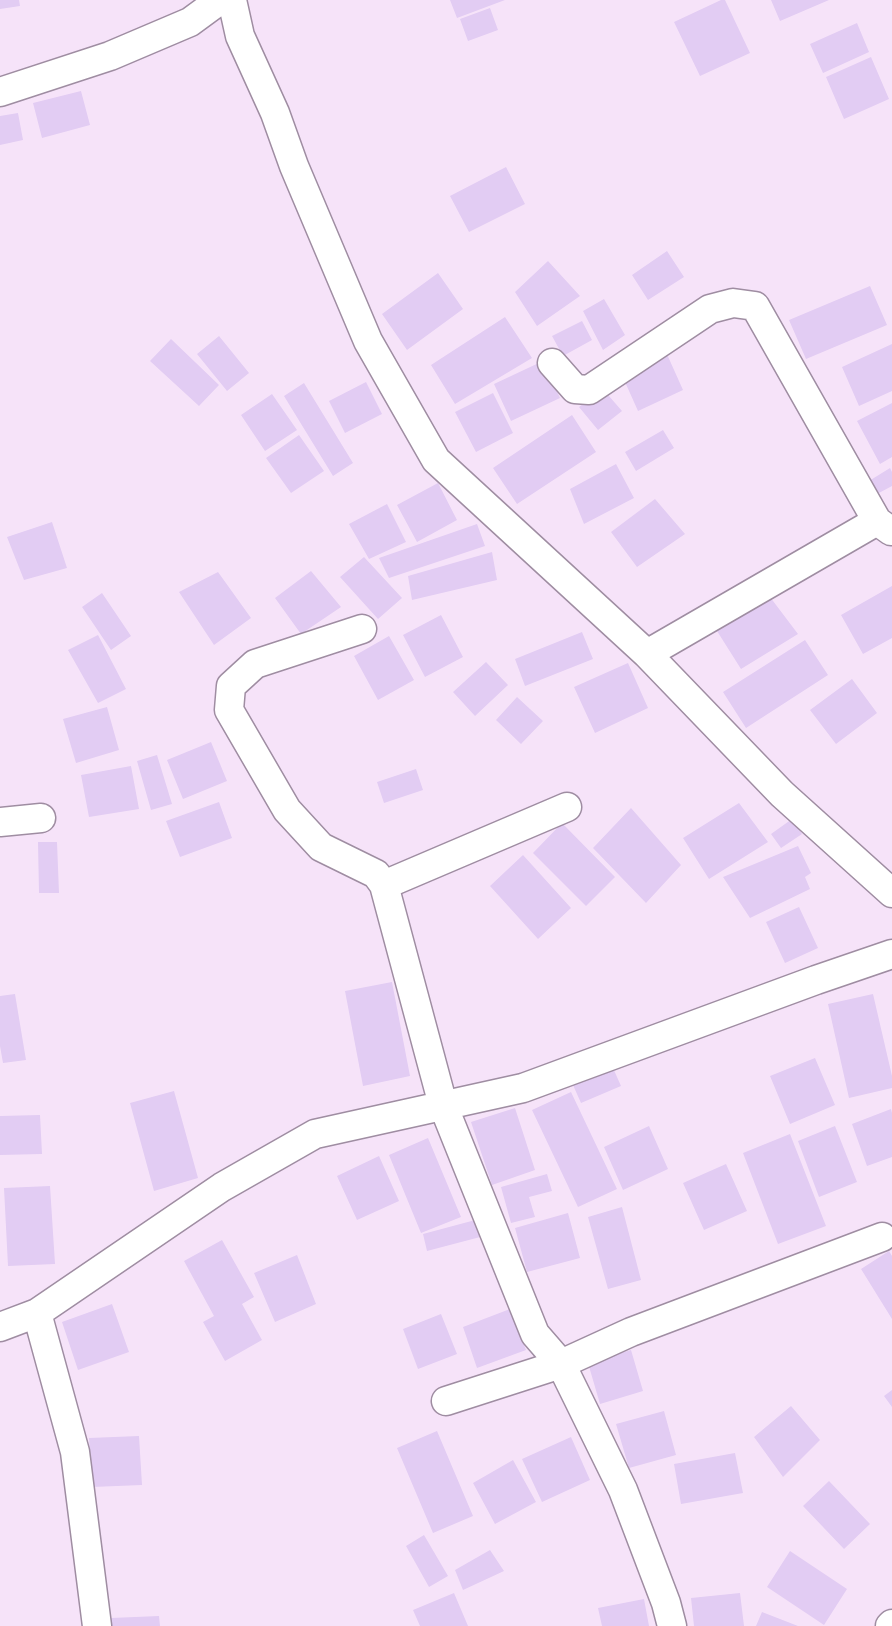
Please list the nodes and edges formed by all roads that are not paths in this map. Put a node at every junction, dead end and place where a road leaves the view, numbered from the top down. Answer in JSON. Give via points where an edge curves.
{"nodes":[{"id":1,"x":220,"y":0,"type":"edge"},
{"id":2,"x":232,"y":0,"type":"edge"},
{"id":3,"x":0,"y":92,"type":"edge"},
{"id":4,"x":552,"y":363,"type":"dead end"},
{"id":5,"x":885,"y":526,"type":"edge"},
{"id":6,"x":362,"y":629,"type":"dead end"},
{"id":7,"x":648,"y":654,"type":"junction"},
{"id":8,"x":567,"y":807,"type":"dead end"},
{"id":9,"x":41,"y":818,"type":"dead end"},
{"id":10,"x":0,"y":822,"type":"edge"},
{"id":11,"x":384,"y":885,"type":"junction"},
{"id":12,"x":892,"y":893,"type":"edge"},
{"id":13,"x":892,"y":954,"type":"edge"},
{"id":14,"x":443,"y":1105,"type":"junction"},
{"id":15,"x":882,"y":1238,"type":"dead end"},
{"id":16,"x":38,"y":1313,"type":"junction"},
{"id":17,"x":0,"y":1327,"type":"edge"},
{"id":18,"x":561,"y":1364,"type":"junction"},
{"id":19,"x":446,"y":1401,"type":"dead end"},
{"id":20,"x":97,"y":1626,"type":"edge"},
{"id":21,"x":672,"y":1626,"type":"edge"}],
"edges":[{"from":1,"to":3,"type":"street","via":[[190,22],[110,56]]},
{"from":2,"to":7,"type":"street","via":[[240,36],[368,341],[435,460]]},
{"from":4,"to":5,"type":"street","via":[[575,389],[589,390],[710,309],[734,303],[755,306]]},
{"from":5,"to":7,"type":"street"},
{"from":6,"to":11,"type":"street","via":[[255,664],[231,686],[229,710],[287,810],[321,847],[376,874]]},
{"from":7,"to":12,"type":"street","via":[[782,794]]},
{"from":8,"to":11,"type":"street"},
{"from":9,"to":10,"type":"street"},
{"from":11,"to":14,"type":"street"},
{"from":13,"to":14,"type":"street","via":[[523,1088]]},
{"from":14,"to":16,"type":"street","via":[[315,1134],[222,1187]]},
{"from":14,"to":18,"type":"street","via":[[535,1334]]},
{"from":15,"to":18,"type":"street","via":[[631,1332]]},
{"from":16,"to":17,"type":"street"},
{"from":16,"to":20,"type":"street","via":[[75,1452]]},
{"from":18,"to":19,"type":"street"},
{"from":18,"to":21,"type":"street","via":[[623,1490]]}]}
